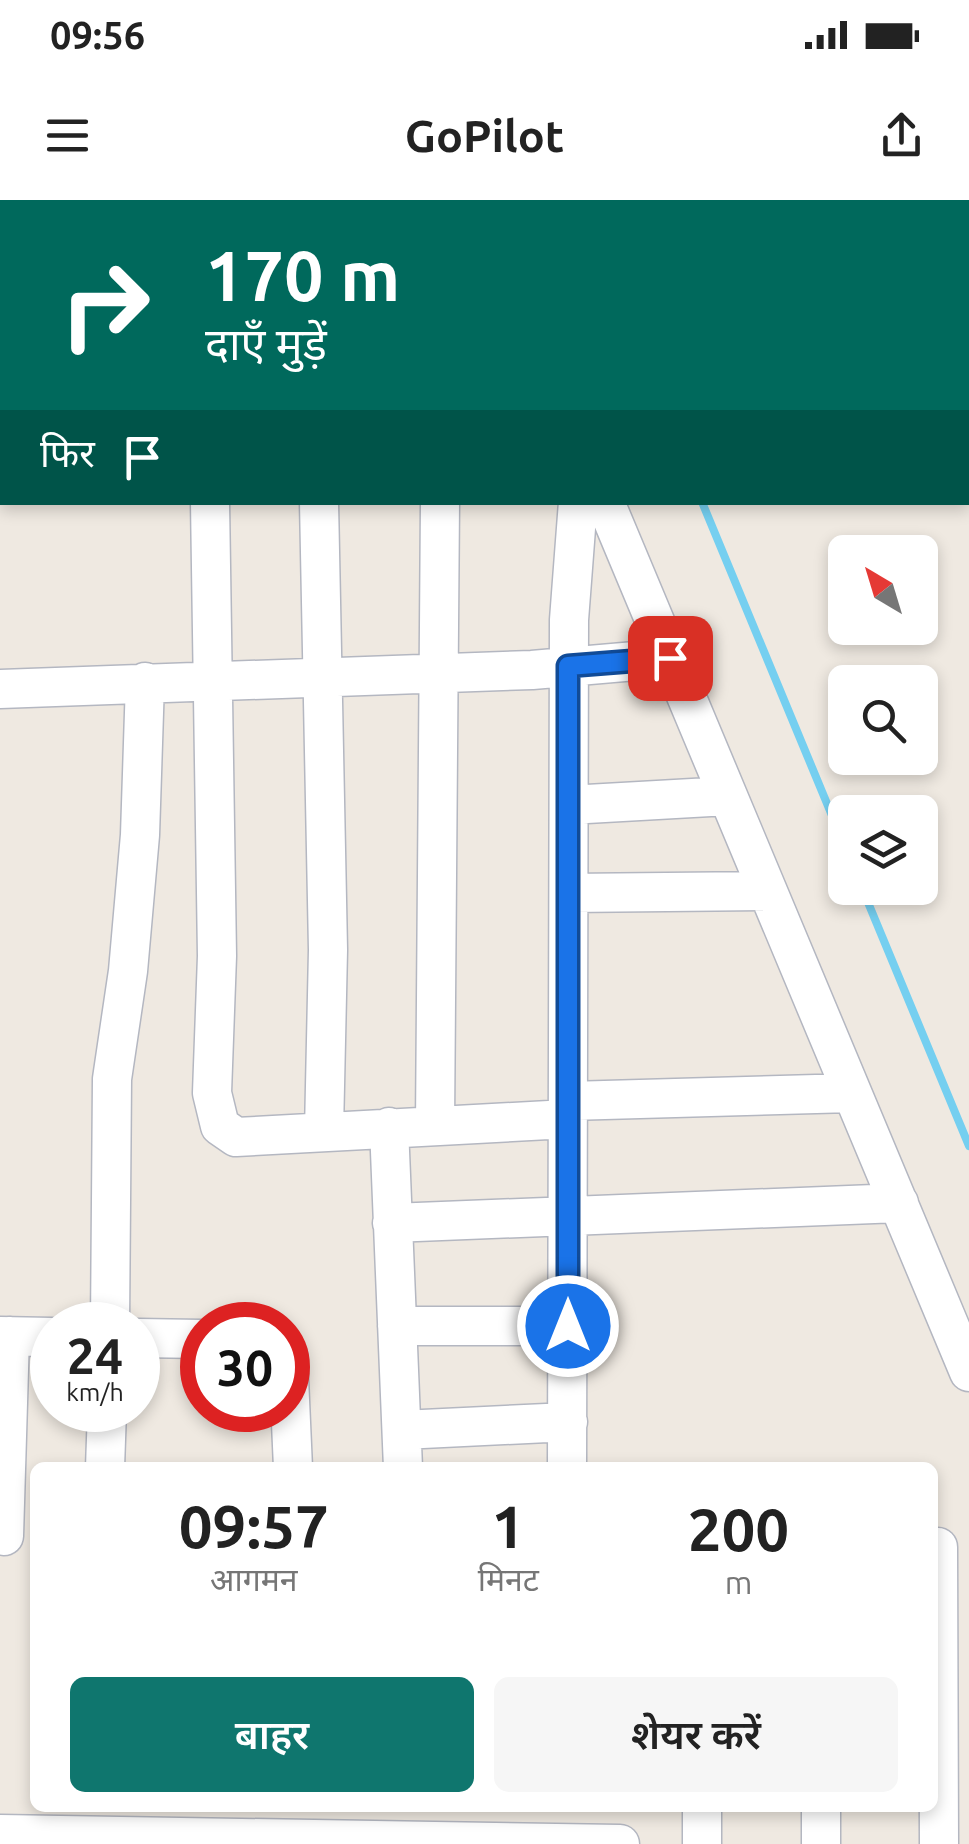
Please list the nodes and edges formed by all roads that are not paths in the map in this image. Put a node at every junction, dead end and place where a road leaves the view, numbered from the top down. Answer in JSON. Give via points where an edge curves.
{"nodes":[{"id":1,"x":210,"y":505,"type":"edge"},
{"id":2,"x":319,"y":505,"type":"edge"},
{"id":3,"x":440,"y":505,"type":"edge"},
{"id":4,"x":578,"y":505,"type":"edge"},
{"id":5,"x":606,"y":505,"type":"edge"},
{"id":6,"x":670,"y":658,"type":"junction"},
{"id":7,"x":568,"y":666,"type":"junction"},
{"id":8,"x":441,"y":673,"type":"junction"},
{"id":9,"x":210,"y":679,"type":"junction"},
{"id":10,"x":323,"y":679,"type":"junction"},
{"id":11,"x":146,"y":682,"type":"junction"},
{"id":12,"x":0,"y":689,"type":"edge"},
{"id":13,"x":728,"y":796,"type":"junction"},
{"id":14,"x":569,"y":804,"type":"junction"},
{"id":15,"x":766,"y":892,"type":"junction"},
{"id":16,"x":570,"y":893,"type":"junction"},
{"id":17,"x":852,"y":1093,"type":"junction"},
{"id":18,"x":568,"y":1110,"type":"junction"},
{"id":19,"x":435,"y":1125,"type":"junction"},
{"id":20,"x":390,"y":1128,"type":"junction"},
{"id":21,"x":324,"y":1131,"type":"junction"},
{"id":22,"x":899,"y":1204,"type":"junction"},
{"id":23,"x":569,"y":1218,"type":"junction"},
{"id":24,"x":392,"y":1223,"type":"junction"},
{"id":25,"x":110,"y":1302,"type":"edge"},
{"id":26,"x":397,"y":1326,"type":"junction"},
{"id":27,"x":568,"y":1326,"type":"junction"},
{"id":28,"x":5,"y":1336,"type":"edge"},
{"id":29,"x":30,"y":1337,"type":"edge"},
{"id":30,"x":969,"y":1372,"type":"edge"},
{"id":31,"x":568,"y":1422,"type":"junction"},
{"id":32,"x":402,"y":1430,"type":"junction"},
{"id":33,"x":106,"y":1432,"type":"edge"},
{"id":34,"x":293,"y":1432,"type":"edge"},
{"id":35,"x":105,"y":1462,"type":"edge"},
{"id":36,"x":293,"y":1462,"type":"edge"},
{"id":37,"x":403,"y":1462,"type":"edge"},
{"id":38,"x":567,"y":1462,"type":"edge"},
{"id":39,"x":13,"y":1536,"type":"edge"},
{"id":40,"x":947,"y":1547,"type":"edge"},
{"id":41,"x":702,"y":1812,"type":"edge"},
{"id":42,"x":821,"y":1812,"type":"edge"},
{"id":43,"x":184,"y":1821,"type":"edge"},
{"id":44,"x":309,"y":1823,"type":"edge"},
{"id":45,"x":50,"y":1829,"type":"edge"},
{"id":46,"x":563,"y":1831,"type":"edge"},
{"id":47,"x":0,"y":1834,"type":"edge"},
{"id":48,"x":464,"y":1843,"type":"edge"},
{"id":49,"x":620,"y":1844,"type":"edge"},
{"id":50,"x":702,"y":1844,"type":"edge"},
{"id":51,"x":821,"y":1844,"type":"edge"},
{"id":52,"x":939,"y":1844,"type":"edge"}],
"edges":[{"from":1,"to":9,"type":"street"},
{"from":2,"to":10,"type":"street"},
{"from":3,"to":8,"type":"street"},
{"from":4,"to":7,"type":"street"},
{"from":5,"to":6,"type":"street"},
{"from":6,"to":7,"type":"street"},
{"from":6,"to":13,"type":"street"},
{"from":7,"to":8,"type":"street"},
{"from":7,"to":14,"type":"street"},
{"from":8,"to":10,"type":"street"},
{"from":8,"to":19,"type":"street"},
{"from":9,"to":10,"type":"street"},
{"from":9,"to":11,"type":"street"},
{"from":9,"to":21,"type":"street","via":[[218,956],[214,1114],[236,1137]]},
{"from":10,"to":21,"type":"street"},
{"from":11,"to":12,"type":"street"},
{"from":11,"to":25,"type":"street","via":[[140,834],[112,1079]]},
{"from":13,"to":14,"type":"street"},
{"from":13,"to":15,"type":"street"},
{"from":14,"to":16,"type":"street"},
{"from":15,"to":16,"type":"street"},
{"from":15,"to":17,"type":"street"},
{"from":16,"to":18,"type":"street"},
{"from":17,"to":18,"type":"street"},
{"from":17,"to":22,"type":"street"},
{"from":18,"to":19,"type":"street"},
{"from":18,"to":23,"type":"street"},
{"from":19,"to":20,"type":"street"},
{"from":20,"to":21,"type":"street"},
{"from":20,"to":24,"type":"street"},
{"from":22,"to":23,"type":"street"},
{"from":22,"to":30,"type":"street"},
{"from":23,"to":24,"type":"street"},
{"from":23,"to":27,"type":"street"},
{"from":24,"to":26,"type":"street"},
{"from":26,"to":27,"type":"street"},
{"from":26,"to":32,"type":"street"},
{"from":27,"to":31,"type":"street"},
{"from":28,"to":29,"type":"street"},
{"from":28,"to":39,"type":"street"},
{"from":31,"to":32,"type":"street"},
{"from":31,"to":38,"type":"street"},
{"from":32,"to":37,"type":"street"},
{"from":33,"to":35,"type":"street"},
{"from":34,"to":36,"type":"street"},
{"from":40,"to":52,"type":"street"},
{"from":41,"to":50,"type":"street"},
{"from":42,"to":51,"type":"street"},
{"from":43,"to":44,"type":"street"},
{"from":43,"to":45,"type":"street"},
{"from":44,"to":48,"type":"street"},
{"from":45,"to":47,"type":"street"},
{"from":46,"to":48,"type":"street"},
{"from":46,"to":49,"type":"street"}]}
